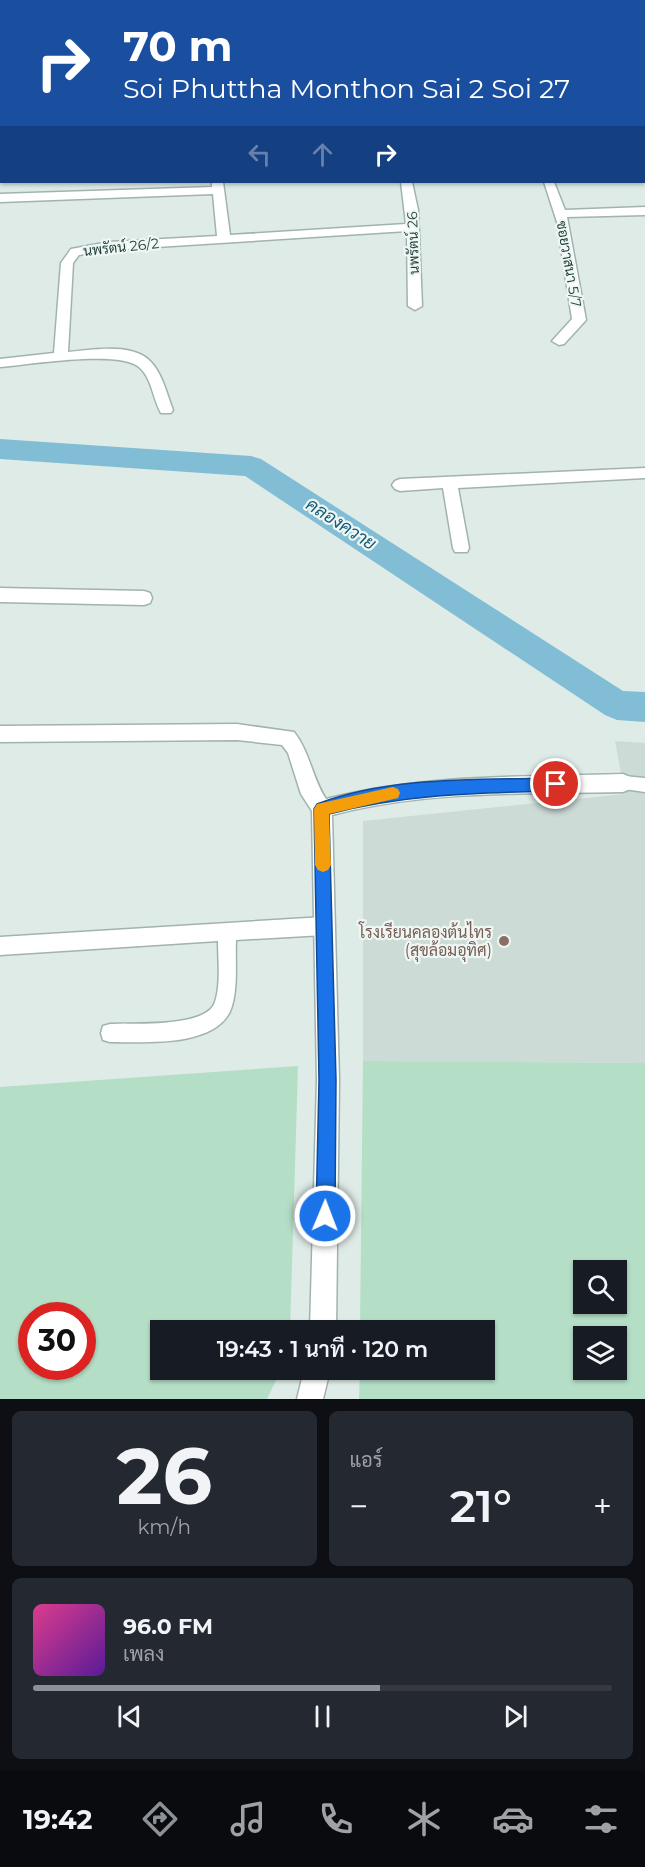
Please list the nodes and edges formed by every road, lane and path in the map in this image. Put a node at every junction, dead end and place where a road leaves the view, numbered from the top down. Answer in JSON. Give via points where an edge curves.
{"nodes":[{"id":1,"x":407,"y":183,"type":"edge"},
{"id":2,"x":549,"y":183,"type":"edge"},
{"id":3,"x":218,"y":186,"type":"edge"},
{"id":4,"x":0,"y":198,"type":"edge"},
{"id":5,"x":645,"y":211,"type":"edge"},
{"id":6,"x":560,"y":214,"type":"junction"},
{"id":7,"x":412,"y":227,"type":"junction"},
{"id":8,"x":224,"y":239,"type":"junction"},
{"id":9,"x":415,"y":306,"type":"dead end"},
{"id":10,"x":559,"y":341,"type":"dead end"},
{"id":11,"x":61,"y":357,"type":"junction"},
{"id":12,"x":0,"y":363,"type":"edge"},
{"id":13,"x":165,"y":410,"type":"dead end"},
{"id":14,"x":645,"y":473,"type":"edge"},
{"id":15,"x":450,"y":483,"type":"junction"},
{"id":16,"x":400,"y":485,"type":"dead end"},
{"id":17,"x":462,"y":548,"type":"dead end"},
{"id":18,"x":0,"y":595,"type":"edge"},
{"id":19,"x":144,"y":598,"type":"dead end"},
{"id":20,"x":0,"y":734,"type":"edge"},
{"id":21,"x":623,"y":783,"type":"joint"},
{"id":22,"x":645,"y":785,"type":"edge"},
{"id":23,"x":322,"y":809,"type":"junction"},
{"id":24,"x":324,"y":926,"type":"junction"},
{"id":25,"x":227,"y":932,"type":"junction"},
{"id":26,"x":0,"y":946,"type":"edge"},
{"id":27,"x":110,"y":1033,"type":"dead end"},
{"id":28,"x":323,"y":1320,"type":"edge"},
{"id":29,"x":314,"y":1380,"type":"edge"},
{"id":30,"x":310,"y":1399,"type":"edge"}],
"edges":[{"from":1,"to":7,"type":"street","name":"นพรัตน์ 26"},
{"from":2,"to":6,"type":"street","name":"ซอยวาสนา 5/7"},
{"from":3,"to":4,"type":"street"},
{"from":3,"to":8,"type":"street"},
{"from":5,"to":6,"type":"street"},
{"from":6,"to":10,"type":"street","name":"ซอยวาสนา 5/7","via":[[579,320]]},
{"from":7,"to":8,"type":"street","name":"นพรัตน์ 26/2"},
{"from":7,"to":9,"type":"street","name":"นพรัตน์ 26"},
{"from":8,"to":11,"type":"street","name":"นพรัตน์ 26/2","via":[[109,246],[75,252],[67,263]]},
{"from":11,"to":12,"type":"street"},
{"from":11,"to":13,"type":"street","via":[[135,357],[147,366]]},
{"from":14,"to":15,"type":"street"},
{"from":15,"to":16,"type":"street"},
{"from":15,"to":17,"type":"street"},
{"from":18,"to":19,"type":"street"},
{"from":20,"to":23,"type":"street","via":[[237,732],[287,738],[296,749],[308,788]]},
{"from":21,"to":22,"type":"lane"},
{"from":21,"to":23,"type":"street","via":[[445,787],[372,796]]},
{"from":23,"to":24,"type":"street"},
{"from":24,"to":25,"type":"lane"},
{"from":24,"to":28,"type":"street","via":[[328,1080]]},
{"from":25,"to":26,"type":"lane"},
{"from":25,"to":27,"type":"lane","via":[[223,1008],[210,1023],[184,1030]]},
{"from":29,"to":30,"type":"street"}]}
